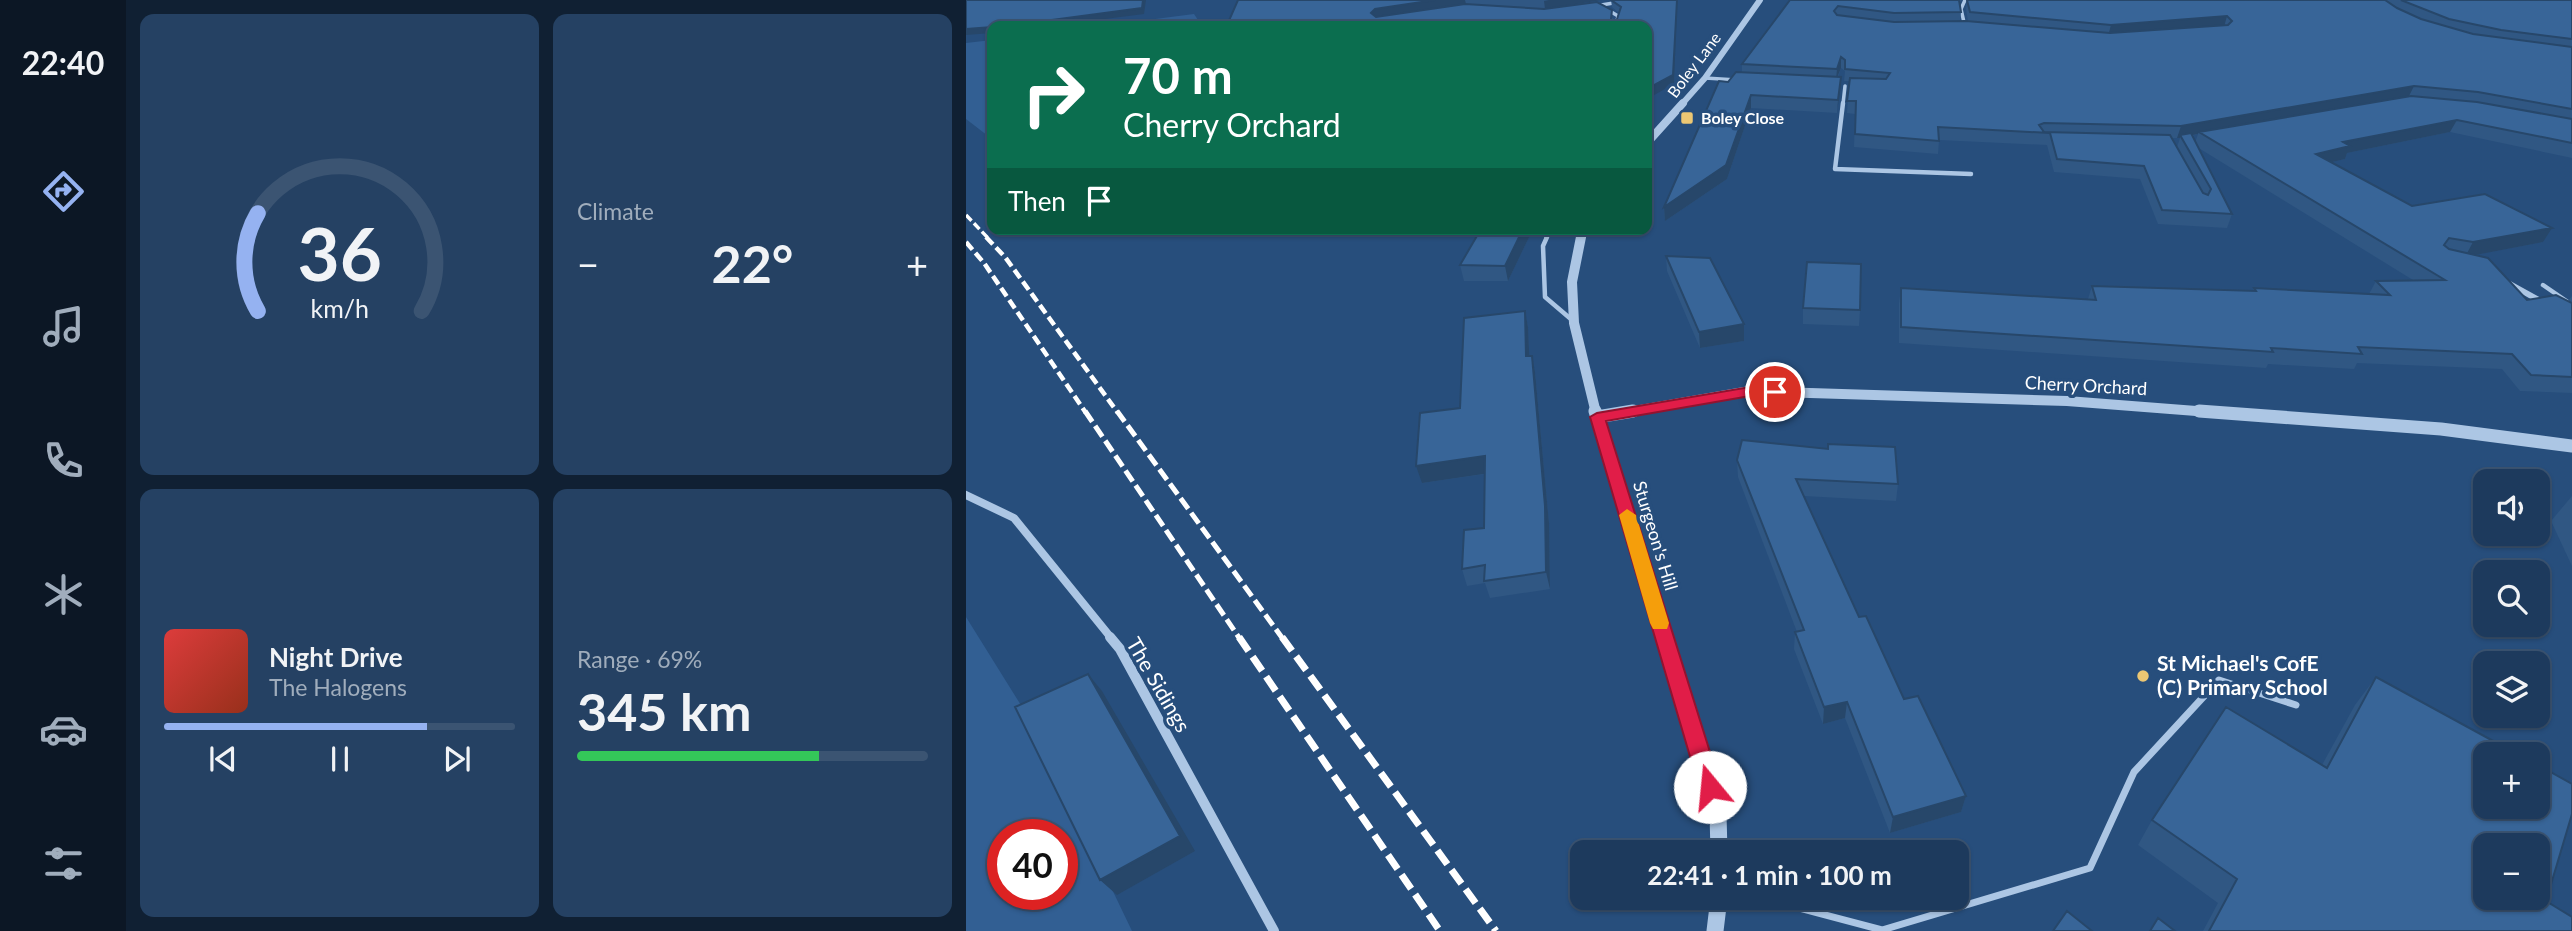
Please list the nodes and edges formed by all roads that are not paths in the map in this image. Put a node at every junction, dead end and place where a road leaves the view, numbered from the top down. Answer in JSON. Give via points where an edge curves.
{"nodes":[{"id":1,"x":1632,"y":0,"type":"edge"},
{"id":2,"x":1760,"y":0,"type":"edge"},
{"id":3,"x":1965,"y":0,"type":"edge"},
{"id":4,"x":1600,"y":5,"type":"junction"},
{"id":5,"x":1590,"y":7,"type":"edge"},
{"id":6,"x":1617,"y":21,"type":"edge"},
{"id":7,"x":1965,"y":27,"type":"junction"},
{"id":8,"x":1954,"y":28,"type":"edge"},
{"id":9,"x":1978,"y":29,"type":"edge"},
{"id":10,"x":1705,"y":78,"type":"junction"},
{"id":11,"x":1745,"y":80,"type":"edge"},
{"id":12,"x":1858,"y":86,"type":"edge"},
{"id":13,"x":1652,"y":137,"type":"edge"},
{"id":14,"x":1971,"y":174,"type":"dead end"},
{"id":15,"x":1548,"y":235,"type":"edge"},
{"id":16,"x":1582,"y":235,"type":"edge"},
{"id":17,"x":2501,"y":278,"type":"edge"},
{"id":18,"x":2543,"y":285,"type":"dead end"},
{"id":19,"x":2548,"y":305,"type":"edge"},
{"id":20,"x":2572,"y":305,"type":"edge"},
{"id":21,"x":1574,"y":323,"type":"junction"},
{"id":22,"x":1597,"y":417,"type":"junction"},
{"id":23,"x":2572,"y":446,"type":"edge"},
{"id":24,"x":966,"y":495,"type":"edge"},
{"id":25,"x":2296,"y":705,"type":"dead end"},
{"id":26,"x":1719,"y":840,"type":"edge"},
{"id":27,"x":1969,"y":904,"type":"edge"},
{"id":28,"x":1718,"y":910,"type":"edge"},
{"id":29,"x":1806,"y":910,"type":"edge"},
{"id":30,"x":1949,"y":910,"type":"edge"},
{"id":31,"x":1275,"y":931,"type":"edge"},
{"id":32,"x":1715,"y":931,"type":"edge"}],
"edges":[{"from":1,"to":4,"type":"street"},
{"from":2,"to":10,"type":"street","name":"Boley Lane"},
{"from":3,"to":7,"type":"street","via":[[1961,9]]},
{"from":4,"to":5,"type":"street"},
{"from":4,"to":6,"type":"street","via":[[1618,16]]},
{"from":7,"to":8,"type":"street"},
{"from":7,"to":9,"type":"street"},
{"from":10,"to":11,"type":"street"},
{"from":10,"to":13,"type":"street","name":"Boley Lane"},
{"from":12,"to":14,"type":"street","via":[[1842,85],[1835,169]]},
{"from":15,"to":21,"type":"lane","via":[[1543,246],[1545,297]]},
{"from":16,"to":21,"type":"street","name":"Sturgeon's Hill","via":[[1572,282]]},
{"from":17,"to":19,"type":"street"},
{"from":18,"to":20,"type":"lane"},
{"from":21,"to":22,"type":"street","name":"Sturgeon's Hill"},
{"from":22,"to":23,"type":"street","name":"Cherry Orchard","via":[[1750,391],[2067,401],[2441,429]]},
{"from":22,"to":26,"type":"street","name":"Sturgeon's Hill","via":[[1718,814]]},
{"from":24,"to":31,"type":"street","name":"The Sidings","via":[[1014,518],[1120,649]]},
{"from":25,"to":27,"type":"lane","via":[[2219,680],[2134,772],[2090,868]]},
{"from":28,"to":32,"type":"street"},
{"from":29,"to":30,"type":"lane","via":[[1882,930]]}]}
